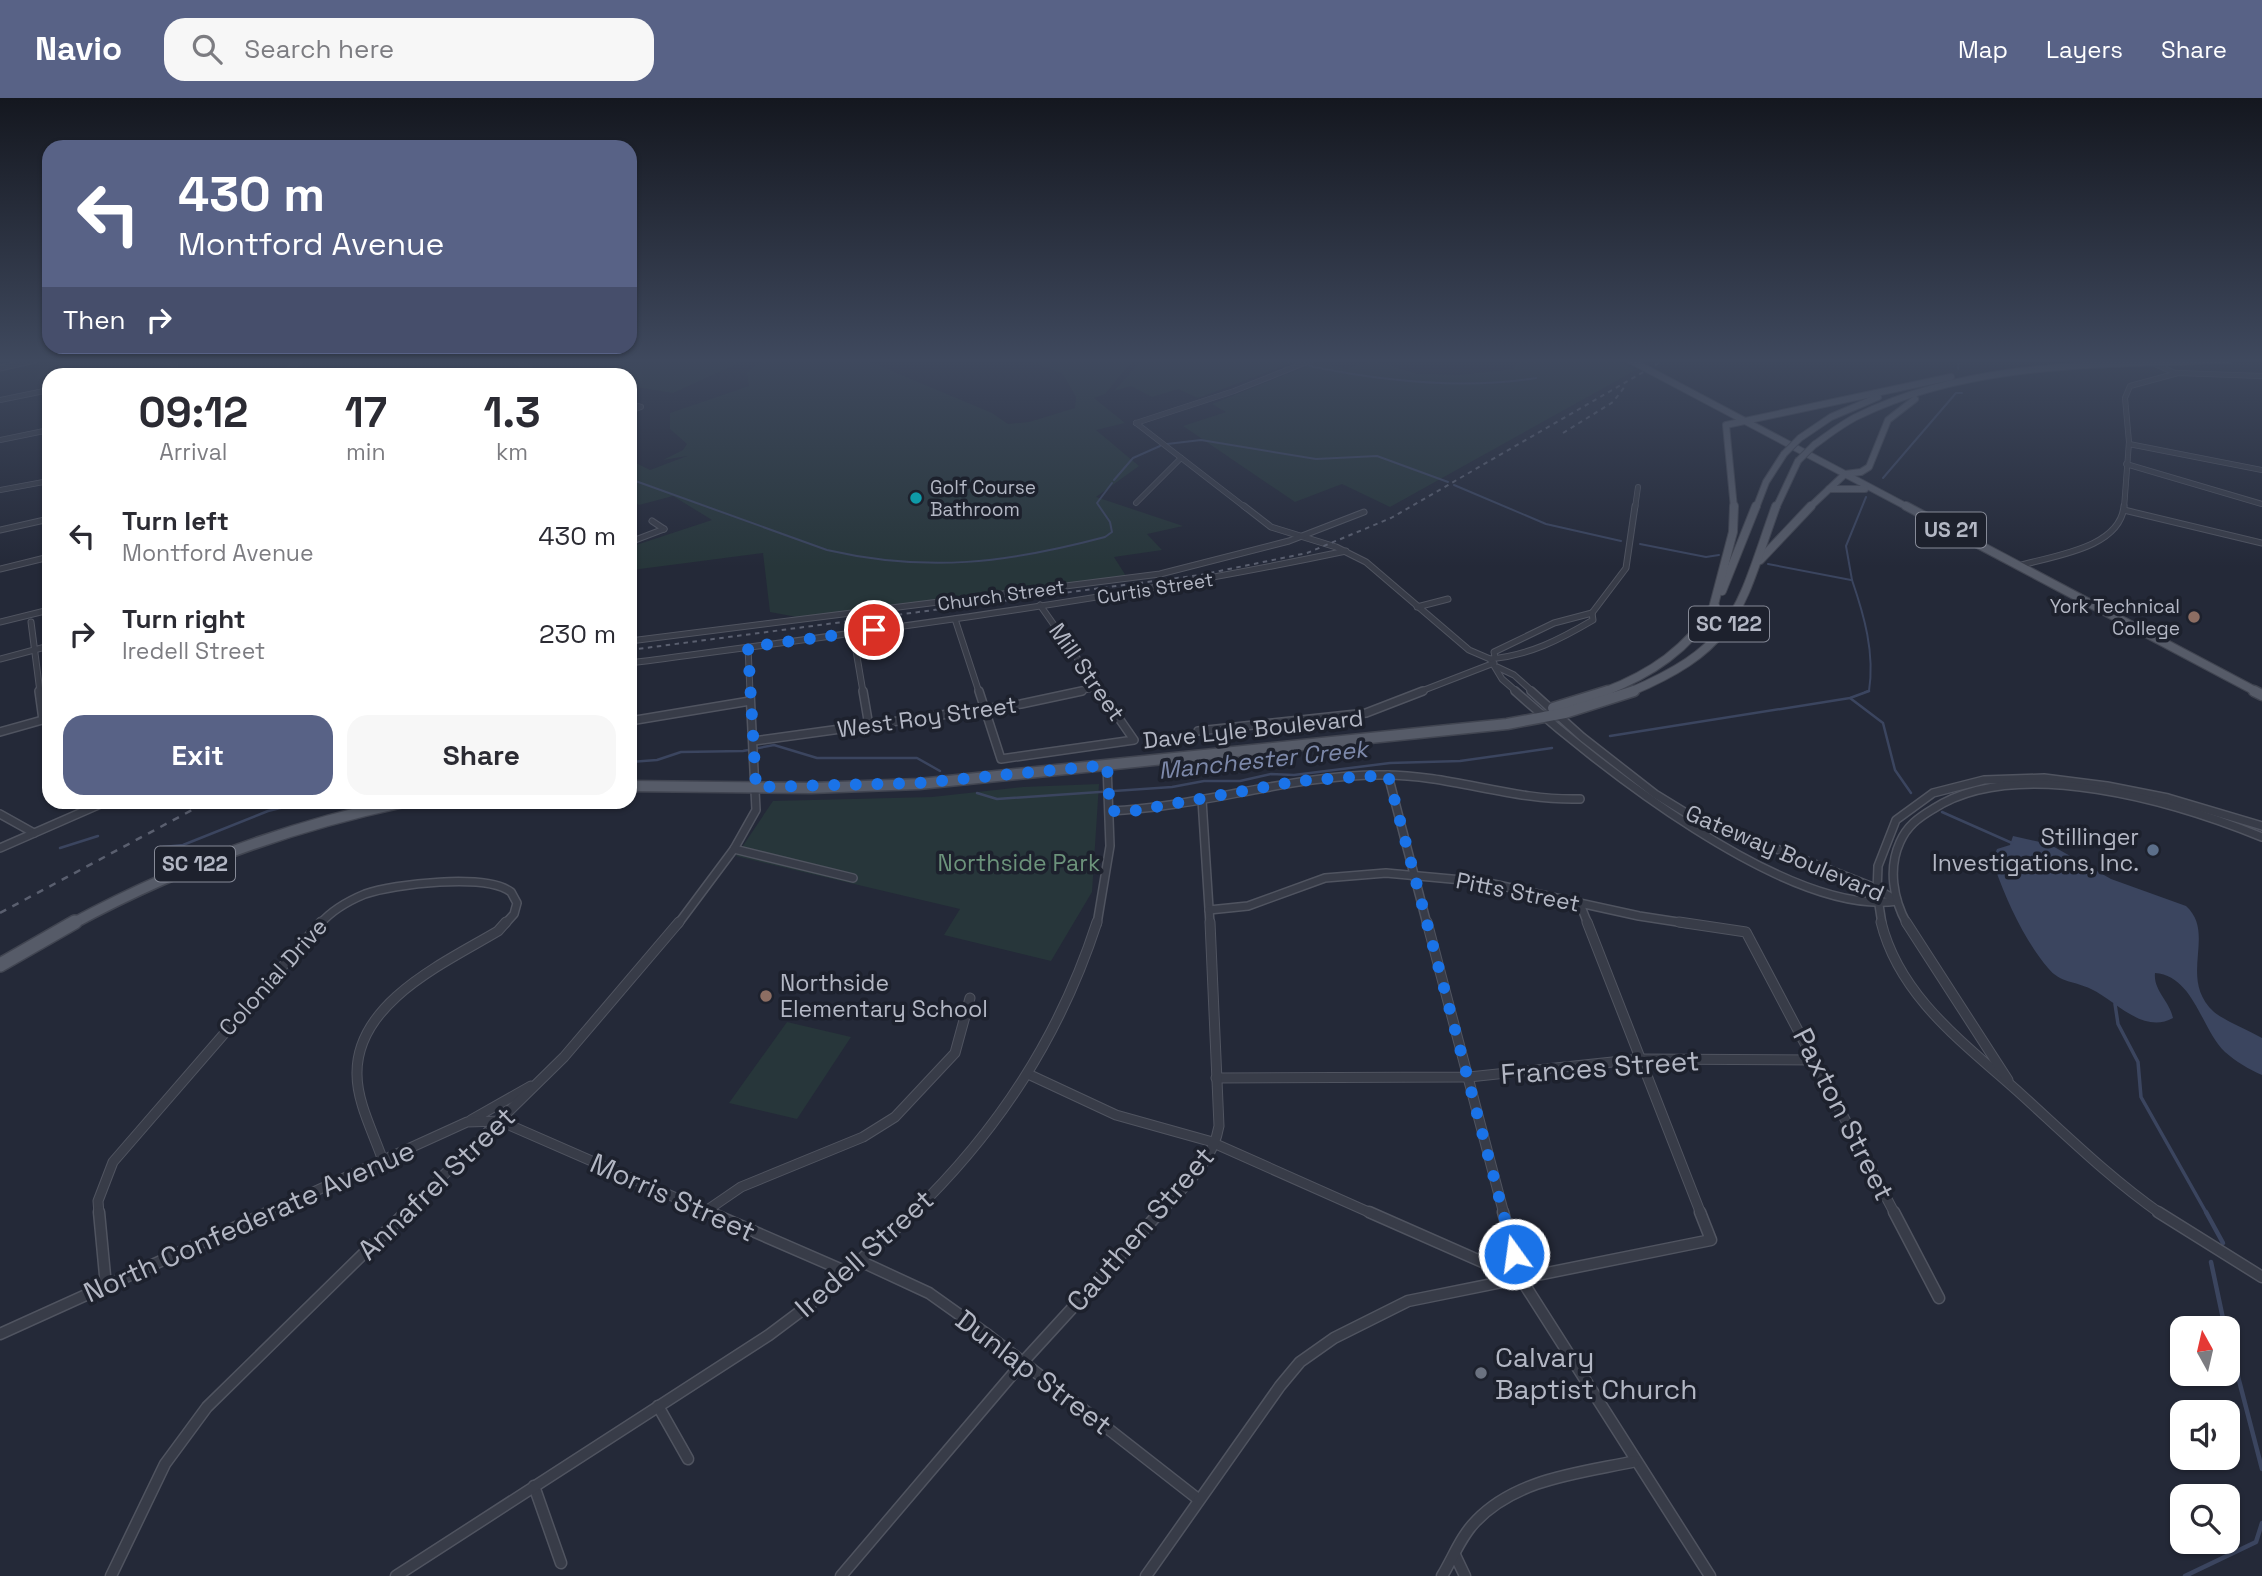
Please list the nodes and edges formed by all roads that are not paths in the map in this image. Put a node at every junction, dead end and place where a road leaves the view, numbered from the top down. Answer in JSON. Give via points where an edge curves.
{"nodes":[{"id":1,"x":1144,"y":429,"type":"edge"},
{"id":2,"x":1725,"y":429,"type":"edge"},
{"id":3,"x":1761,"y":429,"type":"edge"},
{"id":4,"x":1816,"y":429,"type":"edge"},
{"id":5,"x":1836,"y":429,"type":"edge"},
{"id":6,"x":1884,"y":429,"type":"edge"},
{"id":7,"x":2128,"y":429,"type":"edge"},
{"id":8,"x":42,"y":431,"type":"edge"},
{"id":9,"x":0,"y":440,"type":"edge"},
{"id":10,"x":2129,"y":444,"type":"junction"},
{"id":11,"x":1181,"y":458,"type":"junction"},
{"id":12,"x":2126,"y":464,"type":"junction"},
{"id":13,"x":1869,"y":467,"type":"junction"},
{"id":14,"x":2262,"y":470,"type":"edge"},
{"id":15,"x":1845,"y":474,"type":"junction"},
{"id":16,"x":42,"y":482,"type":"edge"},
{"id":17,"x":1638,"y":486,"type":"dead end"},
{"id":18,"x":0,"y":490,"type":"edge"},
{"id":19,"x":1826,"y":491,"type":"junction"},
{"id":20,"x":1885,"y":495,"type":"junction"},
{"id":21,"x":1136,"y":503,"type":"dead end"},
{"id":22,"x":2262,"y":504,"type":"edge"},
{"id":23,"x":2124,"y":510,"type":"junction"},
{"id":24,"x":1364,"y":512,"type":"dead end"},
{"id":25,"x":42,"y":521,"type":"edge"},
{"id":26,"x":652,"y":521,"type":"dead end"},
{"id":27,"x":0,"y":530,"type":"edge"},
{"id":28,"x":1302,"y":537,"type":"junction"},
{"id":29,"x":637,"y":539,"type":"edge"},
{"id":30,"x":2262,"y":543,"type":"edge"},
{"id":31,"x":1347,"y":551,"type":"junction"},
{"id":32,"x":42,"y":559,"type":"edge"},
{"id":33,"x":2018,"y":566,"type":"junction"},
{"id":34,"x":0,"y":569,"type":"edge"},
{"id":35,"x":1752,"y":570,"type":"junction"},
{"id":36,"x":1448,"y":599,"type":"dead end"},
{"id":37,"x":1040,"y":605,"type":"junction"},
{"id":38,"x":1418,"y":607,"type":"junction"},
{"id":39,"x":42,"y":612,"type":"edge"},
{"id":40,"x":1712,"y":612,"type":"junction"},
{"id":41,"x":1592,"y":613,"type":"junction"},
{"id":42,"x":955,"y":619,"type":"junction"},
{"id":43,"x":0,"y":622,"type":"edge"},
{"id":44,"x":31,"y":622,"type":"dead end"},
{"id":45,"x":853,"y":633,"type":"junction"},
{"id":46,"x":637,"y":640,"type":"edge"},
{"id":47,"x":748,"y":647,"type":"junction"},
{"id":48,"x":42,"y":648,"type":"edge"},
{"id":49,"x":34,"y":650,"type":"junction"},
{"id":50,"x":0,"y":659,"type":"edge"},
{"id":51,"x":637,"y":662,"type":"edge"},
{"id":52,"x":1494,"y":662,"type":"junction"},
{"id":53,"x":1099,"y":687,"type":"junction"},
{"id":54,"x":42,"y":693,"type":"edge"},
{"id":55,"x":2262,"y":695,"type":"edge"},
{"id":56,"x":750,"y":701,"type":"junction"},
{"id":57,"x":983,"y":709,"type":"junction"},
{"id":58,"x":1547,"y":712,"type":"junction"},
{"id":59,"x":637,"y":720,"type":"edge"},
{"id":60,"x":42,"y":721,"type":"edge"},
{"id":61,"x":869,"y":726,"type":"junction"},
{"id":62,"x":1198,"y":731,"type":"dead end"},
{"id":63,"x":0,"y":732,"type":"edge"},
{"id":64,"x":754,"y":747,"type":"junction"},
{"id":65,"x":1107,"y":765,"type":"junction"},
{"id":66,"x":1388,"y":775,"type":"junction"},
{"id":67,"x":637,"y":786,"type":"edge"},
{"id":68,"x":756,"y":787,"type":"junction"},
{"id":69,"x":1580,"y":799,"type":"dead end"},
{"id":70,"x":1202,"y":800,"type":"junction"},
{"id":71,"x":89,"y":809,"type":"edge"},
{"id":72,"x":374,"y":809,"type":"edge"},
{"id":73,"x":1110,"y":811,"type":"junction"},
{"id":74,"x":1686,"y":813,"type":"junction"},
{"id":75,"x":0,"y":814,"type":"edge"},
{"id":76,"x":1677,"y":818,"type":"junction"},
{"id":77,"x":2261,"y":824,"type":"edge"},
{"id":78,"x":2253,"y":832,"type":"junction"},
{"id":79,"x":34,"y":833,"type":"junction"},
{"id":80,"x":2262,"y":837,"type":"edge"},
{"id":81,"x":0,"y":848,"type":"edge"},
{"id":82,"x":734,"y":849,"type":"junction"},
{"id":83,"x":1415,"y":874,"type":"junction"},
{"id":84,"x":853,"y":878,"type":"dead end"},
{"id":85,"x":1875,"y":888,"type":"junction"},
{"id":86,"x":1896,"y":901,"type":"junction"},
{"id":87,"x":1580,"y":904,"type":"junction"},
{"id":88,"x":1876,"y":904,"type":"junction"},
{"id":89,"x":1209,"y":910,"type":"junction"},
{"id":90,"x":1746,"y":932,"type":"joint"},
{"id":91,"x":0,"y":965,"type":"edge"},
{"id":92,"x":970,"y":998,"type":"dead end"},
{"id":93,"x":1641,"y":1059,"type":"junction"},
{"id":94,"x":1815,"y":1060,"type":"junction"},
{"id":95,"x":1028,"y":1074,"type":"junction"},
{"id":96,"x":1469,"y":1077,"type":"junction"},
{"id":97,"x":1216,"y":1078,"type":"junction"},
{"id":98,"x":540,"y":1081,"type":"junction"},
{"id":99,"x":2010,"y":1083,"type":"junction"},
{"id":100,"x":500,"y":1121,"type":"junction"},
{"id":101,"x":467,"y":1122,"type":"junction"},
{"id":102,"x":1216,"y":1144,"type":"junction"},
{"id":103,"x":383,"y":1161,"type":"junction"},
{"id":104,"x":706,"y":1211,"type":"junction"},
{"id":105,"x":860,"y":1261,"type":"junction"},
{"id":106,"x":847,"y":1272,"type":"junction"},
{"id":107,"x":2262,"y":1278,"type":"edge"},
{"id":108,"x":1521,"y":1279,"type":"junction"},
{"id":109,"x":106,"y":1286,"type":"junction"},
{"id":110,"x":1939,"y":1298,"type":"dead end"},
{"id":111,"x":0,"y":1334,"type":"edge"},
{"id":112,"x":1023,"y":1362,"type":"junction"},
{"id":113,"x":658,"y":1406,"type":"junction"},
{"id":114,"x":688,"y":1459,"type":"dead end"},
{"id":115,"x":1636,"y":1461,"type":"junction"},
{"id":116,"x":534,"y":1486,"type":"junction"},
{"id":117,"x":1198,"y":1499,"type":"junction"},
{"id":118,"x":1455,"y":1555,"type":"junction"},
{"id":119,"x":561,"y":1563,"type":"dead end"},
{"id":120,"x":111,"y":1576,"type":"edge"},
{"id":121,"x":396,"y":1576,"type":"edge"},
{"id":122,"x":841,"y":1576,"type":"edge"},
{"id":123,"x":1146,"y":1576,"type":"edge"},
{"id":124,"x":1442,"y":1576,"type":"edge"},
{"id":125,"x":1465,"y":1576,"type":"edge"},
{"id":126,"x":1710,"y":1576,"type":"edge"}],
"edges":[{"from":1,"to":11,"type":"street","name":"Gateway Boulevard"},
{"from":2,"to":40,"type":"main road","via":[[1734,517]]},
{"from":3,"to":15,"type":"main road","number":"US 21"},
{"from":4,"to":40,"type":"main road","name":"Dave Lyle Boulevard","number":"SC 122","bridge":true,"via":[[1784,454],[1766,482]]},
{"from":5,"to":35,"type":"main road","name":"Dave Lyle Boulevard","number":"SC 122","bridge":true,"via":[[1798,461],[1783,487]]},
{"from":6,"to":13,"type":"main road"},
{"from":7,"to":10,"type":"street"},
{"from":8,"to":9,"type":"street"},
{"from":10,"to":12,"type":"street"},
{"from":10,"to":14,"type":"street"},
{"from":11,"to":21,"type":"street"},
{"from":11,"to":28,"type":"street","name":"Gateway Boulevard","via":[[1270,527]]},
{"from":12,"to":22,"type":"street"},
{"from":12,"to":23,"type":"street"},
{"from":13,"to":15,"type":"main road"},
{"from":13,"to":20,"type":"main road","via":[[1872,481]]},
{"from":15,"to":19,"type":"main road"},
{"from":15,"to":20,"type":"main road","number":"US 21"},
{"from":16,"to":18,"type":"street"},
{"from":17,"to":41,"type":"street","via":[[1626,568]]},
{"from":19,"to":20,"type":"main road","via":[[1848,486]]},
{"from":19,"to":35,"type":"main road"},
{"from":20,"to":33,"type":"main road","number":"US 21"},
{"from":23,"to":30,"type":"street"},
{"from":23,"to":33,"type":"street","via":[[2114,529],[2095,543]]},
{"from":24,"to":28,"type":"street","name":"Church Street"},
{"from":25,"to":27,"type":"street"},
{"from":26,"to":29,"type":"street","via":[[664,529]]},
{"from":28,"to":31,"type":"street","name":"Gateway Boulevard"},
{"from":28,"to":46,"type":"street","name":"Church Street","via":[[1160,573]]},
{"from":31,"to":37,"type":"street","name":"Curtis Street","via":[[1208,580]]},
{"from":31,"to":38,"type":"street","name":"Gateway Boulevard"},
{"from":32,"to":34,"type":"street"},
{"from":33,"to":55,"type":"main road","number":"US 21"},
{"from":35,"to":58,"type":"main road","name":"Dave Lyle Boulevard","number":"SC 122","via":[[1731,622],[1711,646],[1685,666],[1594,707]]},
{"from":36,"to":38,"type":"street"},
{"from":37,"to":42,"type":"street","name":"Curtis Street"},
{"from":37,"to":53,"type":"street","name":"Mill Street"},
{"from":38,"to":52,"type":"street","name":"Gateway Boulevard","via":[[1469,650]]},
{"from":39,"to":43,"type":"street"},
{"from":40,"to":58,"type":"main road","name":"Dave Lyle Boulevard","number":"SC 122","via":[[1690,641],[1653,669]]},
{"from":41,"to":52,"type":"street","via":[[1593,620],[1551,644]]},
{"from":41,"to":52,"type":"street","via":[[1524,638],[1494,653]]},
{"from":42,"to":45,"type":"street","name":"Curtis Street"},
{"from":42,"to":57,"type":"street"},
{"from":44,"to":49,"type":"street"},
{"from":45,"to":47,"type":"street","name":"Curtis Street"},
{"from":45,"to":61,"type":"street"},
{"from":47,"to":51,"type":"street","name":"Curtis Street"},
{"from":47,"to":56,"type":"street","name":"Annafrel Street"},
{"from":48,"to":49,"type":"street"},
{"from":49,"to":50,"type":"street"},
{"from":49,"to":54,"type":"street"},
{"from":52,"to":58,"type":"street","name":"Gateway Boulevard","via":[[1514,675]]},
{"from":52,"to":58,"type":"street","name":"Gateway Boulevard","via":[[1502,679]]},
{"from":52,"to":62,"type":"street","via":[[1366,713]]},
{"from":53,"to":57,"type":"street","name":"West Roy Street"},
{"from":53,"to":57,"type":"street","name":"Mill Street","via":[[1134,740],[1001,759]]},
{"from":56,"to":59,"type":"street"},
{"from":56,"to":64,"type":"street","name":"Annafrel Street"},
{"from":57,"to":61,"type":"street","name":"West Roy Street"},
{"from":58,"to":65,"type":"main road","name":"Dave Lyle Boulevard","number":"SC 122","via":[[1502,723]]},
{"from":58,"to":74,"type":"street","name":"Gateway Boulevard"},
{"from":58,"to":76,"type":"street","name":"Gateway Boulevard","via":[[1644,797]]},
{"from":60,"to":63,"type":"street"},
{"from":61,"to":64,"type":"street","name":"West Roy Street"},
{"from":64,"to":68,"type":"street","name":"Annafrel Street"},
{"from":65,"to":68,"type":"main road","name":"Dave Lyle Boulevard","number":"SC 122","via":[[919,783]]},
{"from":65,"to":73,"type":"street","name":"Iredell Street"},
{"from":66,"to":69,"type":"street","via":[[1558,801]]},
{"from":66,"to":70,"type":"street","via":[[1298,781]]},
{"from":66,"to":83,"type":"street"},
{"from":67,"to":68,"type":"main road","name":"Dave Lyle Boulevard","number":"SC 122"},
{"from":68,"to":82,"type":"street","name":"Annafrel Street","via":[[757,810]]},
{"from":70,"to":73,"type":"street"},
{"from":70,"to":89,"type":"street","name":"Cauthen Street"},
{"from":71,"to":79,"type":"street"},
{"from":72,"to":91,"type":"main road","number":"SC 122","via":[[217,855],[113,901]]},
{"from":73,"to":95,"type":"street","name":"Iredell Street","via":[[1108,875],[1094,939],[1071,998]]},
{"from":74,"to":76,"type":"street"},
{"from":74,"to":85,"type":"street","name":"Gateway Boulevard"},
{"from":75,"to":79,"type":"street"},
{"from":76,"to":88,"type":"street","name":"Gateway Boulevard","via":[[1783,877],[1835,896]]},
{"from":77,"to":78,"type":"street"},
{"from":77,"to":85,"type":"street","via":[[2167,797],[2080,780],[1982,780],[1932,794],[1894,820],[1880,849]]},
{"from":78,"to":80,"type":"street"},
{"from":78,"to":86,"type":"street","via":[[2174,805],[2122,794],[2036,785],[1992,788],[1944,800],[1908,827],[1895,853]]},
{"from":79,"to":81,"type":"street"},
{"from":82,"to":84,"type":"street"},
{"from":82,"to":98,"type":"street","name":"Annafrel Street","via":[[614,1003]]},
{"from":83,"to":87,"type":"street","name":"Pitts Street","via":[[1519,888]]},
{"from":83,"to":89,"type":"street","name":"Pitts Street","via":[[1325,878],[1260,902]]},
{"from":83,"to":96,"type":"street"},
{"from":85,"to":86,"type":"street","name":"Gateway Boulevard"},
{"from":85,"to":88,"type":"street"},
{"from":86,"to":88,"type":"street","name":"Gateway Boulevard"},
{"from":86,"to":99,"type":"street"},
{"from":87,"to":90,"type":"street","name":"Pitts Street"},
{"from":87,"to":93,"type":"street"},
{"from":88,"to":99,"type":"street","via":[[1898,967],[1923,1003]]},
{"from":89,"to":97,"type":"street","name":"Cauthen Street"},
{"from":90,"to":94,"type":"street","name":"Paxton Street"},
{"from":92,"to":104,"type":"street","via":[[955,1054],[895,1117],[863,1137],[741,1187]]},
{"from":93,"to":94,"type":"street","name":"Frances Street"},
{"from":93,"to":96,"type":"street","name":"Frances Street"},
{"from":93,"to":108,"type":"street","via":[[1711,1240]]},
{"from":94,"to":110,"type":"street","name":"Paxton Street"},
{"from":95,"to":102,"type":"street","via":[[1075,1100],[1131,1121]]},
{"from":95,"to":105,"type":"street","name":"Iredell Street","via":[[955,1168]]},
{"from":96,"to":97,"type":"street","name":"Frances Street"},
{"from":96,"to":108,"type":"street"},
{"from":97,"to":102,"type":"street","name":"Cauthen Street"},
{"from":98,"to":100,"type":"street","name":"Annafrel Street"},
{"from":98,"to":101,"type":"street"},
{"from":99,"to":107,"type":"street","via":[[2125,1187]]},
{"from":100,"to":101,"type":"street","name":"North Confederate Avenue"},
{"from":100,"to":104,"type":"street","name":"Morris Street"},
{"from":100,"to":120,"type":"street","name":"Annafrel Street","via":[[207,1407],[165,1464]]},
{"from":101,"to":103,"type":"street","name":"North Confederate Avenue"},
{"from":102,"to":108,"type":"street"},
{"from":102,"to":112,"type":"street","name":"Cauthen Street","via":[[1196,1173]]},
{"from":103,"to":109,"type":"street","name":"North Confederate Avenue"},
{"from":103,"to":109,"type":"street","name":"Colonial Drive","via":[[359,1083],[361,1048],[372,1027],[400,995],[510,920],[517,904],[505,887],[389,887],[350,901],[323,920],[113,1162],[98,1201]]},
{"from":104,"to":106,"type":"street","name":"Morris Street"},
{"from":105,"to":106,"type":"street","name":"Iredell Street"},
{"from":105,"to":112,"type":"street","name":"Dunlap Street","via":[[929,1293]]},
{"from":106,"to":113,"type":"street","name":"Iredell Street","via":[[769,1335]]},
{"from":108,"to":115,"type":"street"},
{"from":108,"to":117,"type":"street","via":[[1408,1301],[1334,1338],[1300,1362]]},
{"from":109,"to":111,"type":"street","name":"North Confederate Avenue"},
{"from":112,"to":117,"type":"street","name":"Dunlap Street"},
{"from":112,"to":122,"type":"street","name":"Cauthen Street"},
{"from":113,"to":114,"type":"street"},
{"from":113,"to":116,"type":"street","name":"Iredell Street"},
{"from":115,"to":118,"type":"street","via":[[1509,1494],[1476,1520]]},
{"from":115,"to":126,"type":"street"},
{"from":116,"to":119,"type":"street"},
{"from":116,"to":121,"type":"street","name":"Iredell Street"},
{"from":117,"to":123,"type":"street"},
{"from":118,"to":124,"type":"street"},
{"from":118,"to":125,"type":"street"}]}
